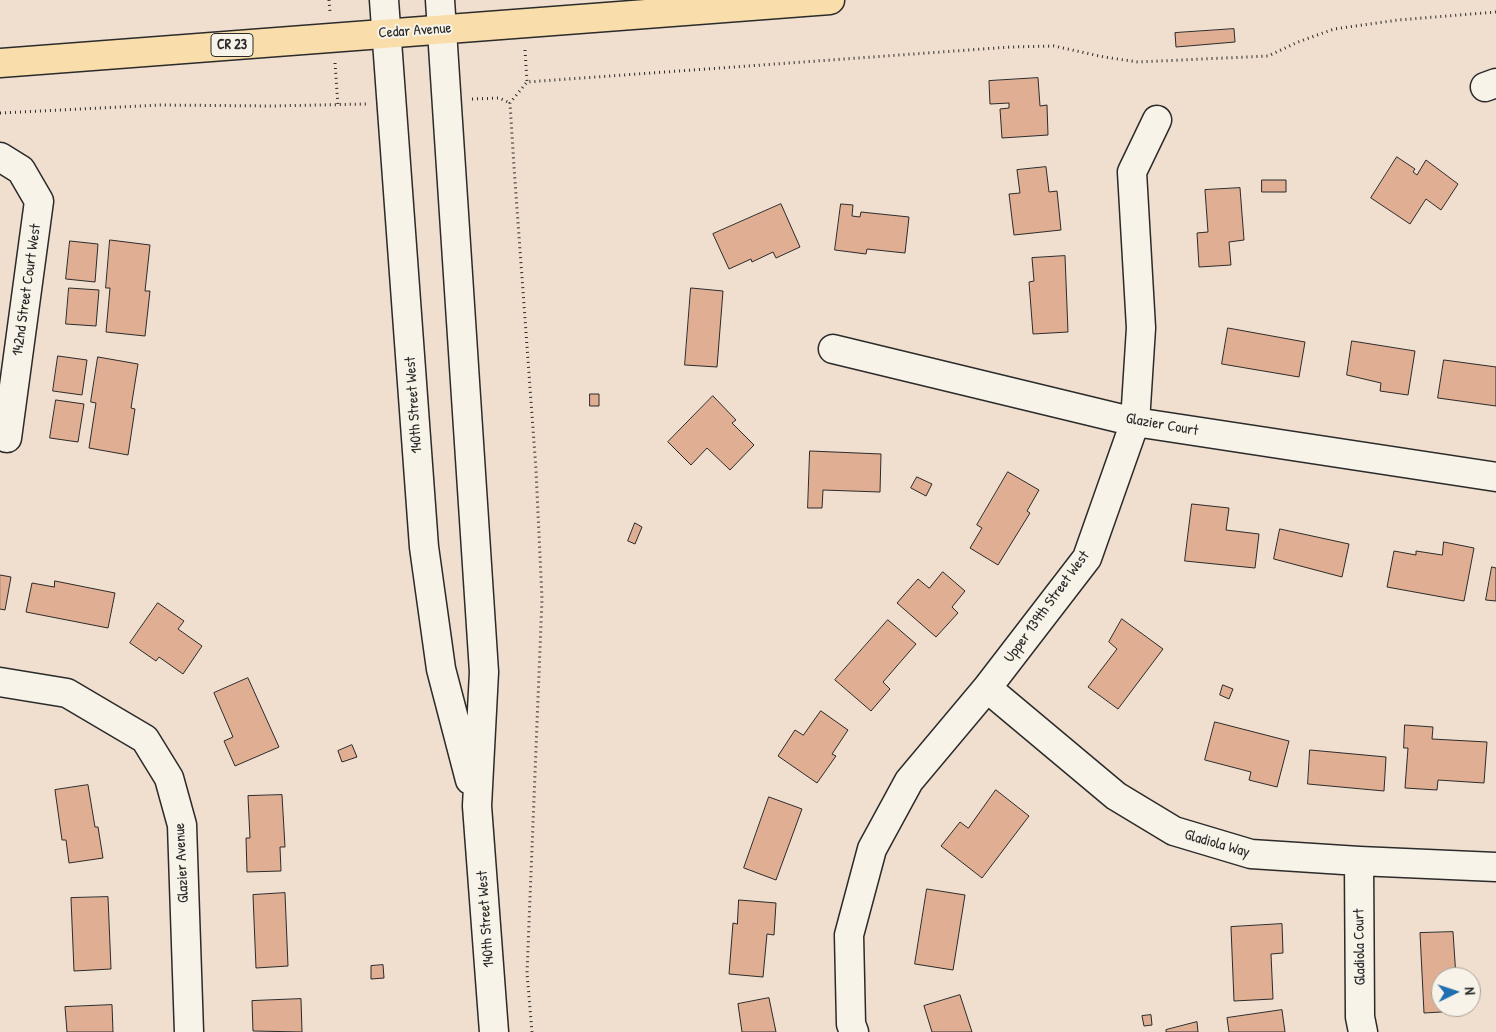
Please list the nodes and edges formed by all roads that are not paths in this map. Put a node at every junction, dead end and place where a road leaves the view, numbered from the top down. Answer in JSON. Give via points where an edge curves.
{"nodes":[{"id":1,"x":384,"y":0,"type":"edge"},
{"id":2,"x":440,"y":0,"type":"edge"},
{"id":3,"x":830,"y":0,"type":"edge"},
{"id":4,"x":442,"y":29,"type":"junction"},
{"id":5,"x":386,"y":33,"type":"junction"},
{"id":6,"x":0,"y":63,"type":"edge"},
{"id":7,"x":1157,"y":120,"type":"dead end"},
{"id":8,"x":0,"y":157,"type":"edge"},
{"id":9,"x":833,"y":349,"type":"dead end"},
{"id":10,"x":1135,"y":422,"type":"junction"},
{"id":11,"x":7,"y":438,"type":"dead end"},
{"id":12,"x":1496,"y":477,"type":"edge"},
{"id":13,"x":0,"y":682,"type":"edge"},
{"id":14,"x":987,"y":688,"type":"junction"},
{"id":15,"x":477,"y":806,"type":"junction"},
{"id":16,"x":1359,"y":861,"type":"junction"},
{"id":17,"x":1496,"y":867,"type":"edge"},
{"id":18,"x":189,"y":1032,"type":"edge"},
{"id":19,"x":494,"y":1032,"type":"edge"},
{"id":20,"x":854,"y":1032,"type":"edge"},
{"id":21,"x":1363,"y":1032,"type":"edge"}],
"edges":[{"from":1,"to":5,"type":"street","name":"140th Street West"},
{"from":2,"to":4,"type":"street","name":"140th Street West"},
{"from":3,"to":4,"type":"highway","name":"Cedar Avenue","number":"CR 23"},
{"from":4,"to":5,"type":"highway","name":"Cedar Avenue","number":"CR 23"},
{"from":4,"to":15,"type":"street","name":"140th Street West","via":[[484,672]]},
{"from":5,"to":6,"type":"highway","name":"Cedar Avenue","number":"CR 23"},
{"from":5,"to":15,"type":"street","name":"140th Street West","via":[[424,547],[441,669]]},
{"from":7,"to":10,"type":"street","name":"Upper 139th Street West","via":[[1132,172],[1141,328]]},
{"from":8,"to":11,"type":"street","name":"142nd Street Court West","via":[[21,170],[39,201]]},
{"from":9,"to":10,"type":"street","name":"Glazier Court"},
{"from":10,"to":12,"type":"street","name":"Glazier Court"},
{"from":10,"to":14,"type":"street","name":"Upper 139th Street West","via":[[1087,558]]},
{"from":13,"to":18,"type":"street","name":"Glazier Avenue","via":[[67,693],[144,739],[169,778],[182,825]]},
{"from":14,"to":16,"type":"street","name":"Gladiola Way","via":[[1116,796],[1174,831],[1251,854]]},
{"from":14,"to":20,"type":"street","name":"Upper 139th Street West","via":[[909,781],[872,849],[849,935],[851,1024]]},
{"from":15,"to":19,"type":"street","name":"140th Street West"},
{"from":16,"to":17,"type":"street","name":"Gladiola Way"},
{"from":16,"to":21,"type":"street","name":"Gladiola Court","via":[[1360,1017]]}]}
